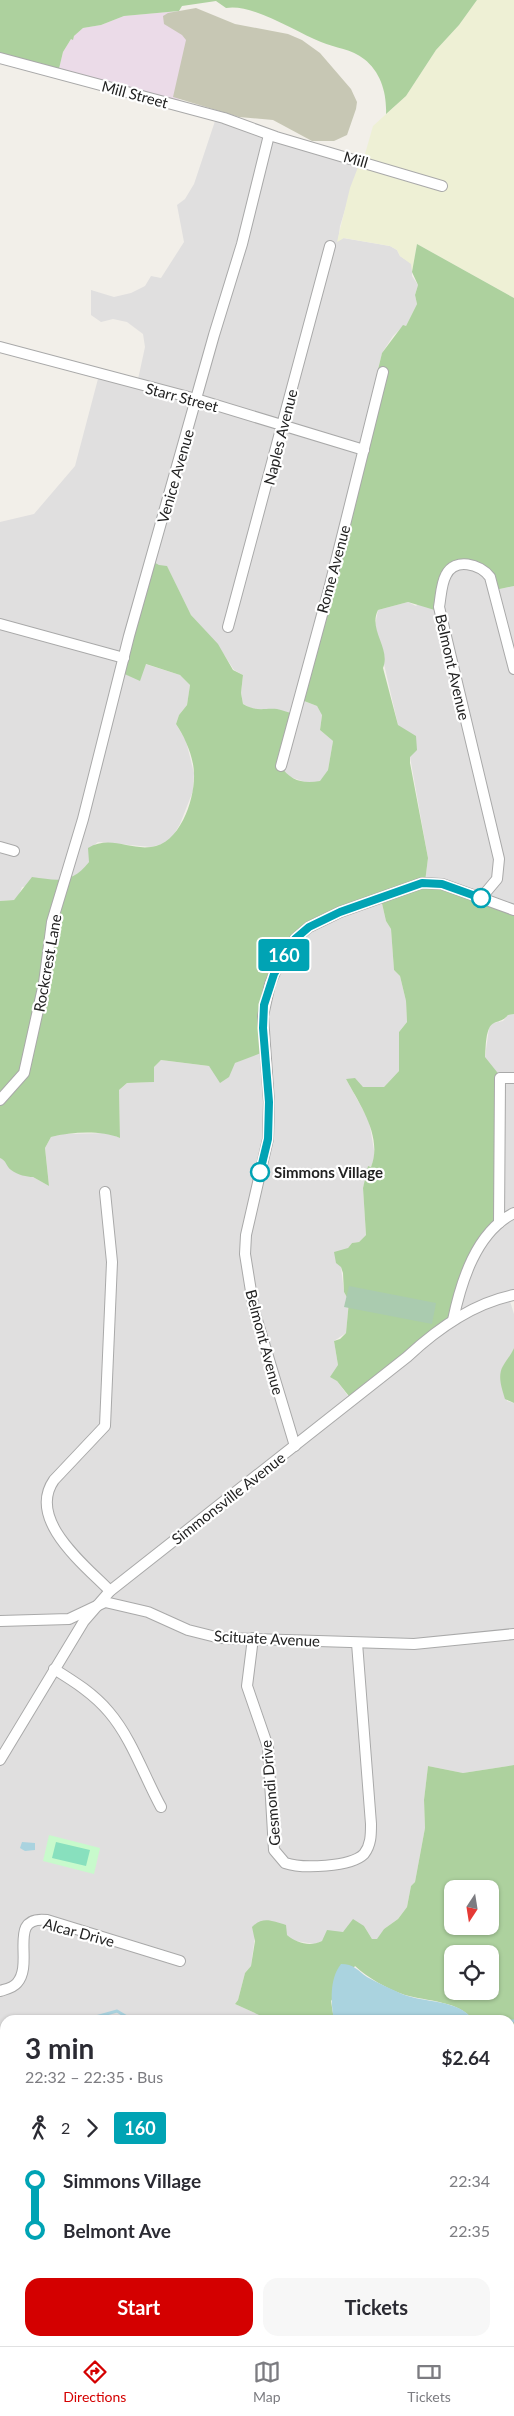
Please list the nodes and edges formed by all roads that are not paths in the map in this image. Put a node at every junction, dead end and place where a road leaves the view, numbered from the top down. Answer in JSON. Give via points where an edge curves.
{"nodes":[{"id":1,"x":0,"y":58,"type":"edge"},
{"id":2,"x":270,"y":134,"type":"junction"},
{"id":3,"x":442,"y":186,"type":"dead end"},
{"id":4,"x":330,"y":246,"type":"dead end"},
{"id":5,"x":0,"y":346,"type":"edge"},
{"id":6,"x":383,"y":372,"type":"dead end"},
{"id":7,"x":196,"y":399,"type":"junction"},
{"id":8,"x":284,"y":425,"type":"junction"},
{"id":9,"x":364,"y":450,"type":"junction"},
{"id":10,"x":0,"y":624,"type":"edge"},
{"id":11,"x":228,"y":627,"type":"dead end"},
{"id":12,"x":124,"y":658,"type":"junction"},
{"id":13,"x":514,"y":669,"type":"edge"},
{"id":14,"x":281,"y":766,"type":"dead end"},
{"id":15,"x":83,"y":819,"type":"joint"},
{"id":16,"x":0,"y":847,"type":"edge"},
{"id":17,"x":14,"y":851,"type":"dead end"},
{"id":18,"x":481,"y":898,"type":"junction"},
{"id":19,"x":514,"y":910,"type":"edge"},
{"id":20,"x":514,"y":1078,"type":"edge"},
{"id":21,"x":0,"y":1100,"type":"edge"},
{"id":22,"x":105,"y":1192,"type":"dead end"},
{"id":23,"x":514,"y":1213,"type":"edge"},
{"id":24,"x":499,"y":1223,"type":"junction"},
{"id":25,"x":514,"y":1295,"type":"edge"},
{"id":26,"x":453,"y":1320,"type":"junction"},
{"id":27,"x":295,"y":1446,"type":"junction"},
{"id":28,"x":110,"y":1591,"type":"junction"},
{"id":29,"x":96,"y":1606,"type":"junction"},
{"id":30,"x":0,"y":1621,"type":"edge"},
{"id":31,"x":514,"y":1634,"type":"edge"},
{"id":32,"x":253,"y":1638,"type":"junction"},
{"id":33,"x":357,"y":1643,"type":"junction"},
{"id":34,"x":54,"y":1669,"type":"junction"},
{"id":35,"x":0,"y":1760,"type":"edge"},
{"id":36,"x":161,"y":1807,"type":"dead end"},
{"id":37,"x":180,"y":1961,"type":"dead end"},
{"id":38,"x":0,"y":1992,"type":"edge"}],
"edges":[{"from":1,"to":2,"type":"street","name":"Mill Street","via":[[224,118]]},
{"from":2,"to":3,"type":"street","name":"Mill"},
{"from":2,"to":7,"type":"street","name":"Venice Avenue","via":[[242,244]]},
{"from":4,"to":8,"type":"street","name":"Naples Avenue"},
{"from":5,"to":7,"type":"street","name":"Starr Street"},
{"from":6,"to":9,"type":"street","name":"Rome Avenue"},
{"from":7,"to":8,"type":"street","name":"Starr Street"},
{"from":7,"to":12,"type":"street","name":"Venice Avenue"},
{"from":8,"to":9,"type":"street","name":"Starr Street"},
{"from":8,"to":11,"type":"street","name":"Naples Avenue"},
{"from":9,"to":14,"type":"street","name":"Rome Avenue"},
{"from":10,"to":12,"type":"street"},
{"from":12,"to":15,"type":"street","name":"Venice Avenue"},
{"from":13,"to":18,"type":"street","name":"Belmont Avenue","via":[[490,577],[472,565],[453,568],[444,578],[439,606],[499,859],[497,880]]},
{"from":15,"to":21,"type":"street","name":"Rockcrest Lane","via":[[52,922],[44,982],[24,1073]]},
{"from":16,"to":17,"type":"street"},
{"from":18,"to":19,"type":"street","name":"Belmont Avenue"},
{"from":18,"to":27,"type":"street","name":"Belmont Avenue","via":[[442,884],[422,883],[340,912],[309,927],[295,939],[270,984],[262,1016],[269,1102],[268,1139],[246,1235],[245,1254],[254,1310]]},
{"from":20,"to":24,"type":"street","via":[[500,1078]]},
{"from":22,"to":28,"type":"street","via":[[112,1262],[105,1426],[54,1480],[47,1507],[58,1536]]},
{"from":23,"to":24,"type":"street"},
{"from":24,"to":26,"type":"street","via":[[486,1237],[466,1275]]},
{"from":25,"to":26,"type":"street","name":"Simmonsville Avenue","via":[[481,1305]]},
{"from":26,"to":27,"type":"street","name":"Simmonsville Avenue"},
{"from":27,"to":28,"type":"street","name":"Simmonsville Avenue"},
{"from":28,"to":29,"type":"street","name":"Simmonsville Avenue"},
{"from":29,"to":30,"type":"street","name":"Scituate Avenue","via":[[69,1619]]},
{"from":29,"to":32,"type":"street","name":"Scituate Avenue","via":[[105,1602],[148,1612],[188,1630],[220,1638]]},
{"from":29,"to":34,"type":"street","name":"Simmonsville Avenue"},
{"from":31,"to":33,"type":"street","name":"Scituate Avenue","via":[[414,1644]]},
{"from":32,"to":33,"type":"street","name":"Scituate Avenue"},
{"from":32,"to":33,"type":"street","name":"Gesmondi Drive","via":[[248,1686],[268,1747],[274,1850],[285,1863],[305,1866],[355,1860],[365,1852],[370,1842]]},
{"from":34,"to":35,"type":"street","name":"Simmonsville Avenue"},
{"from":34,"to":36,"type":"street","via":[[87,1690],[119,1724]]},
{"from":37,"to":38,"type":"street","name":"Alcar Drive","via":[[47,1920],[36,1920],[23,1931],[24,1964],[18,1982]]}]}
